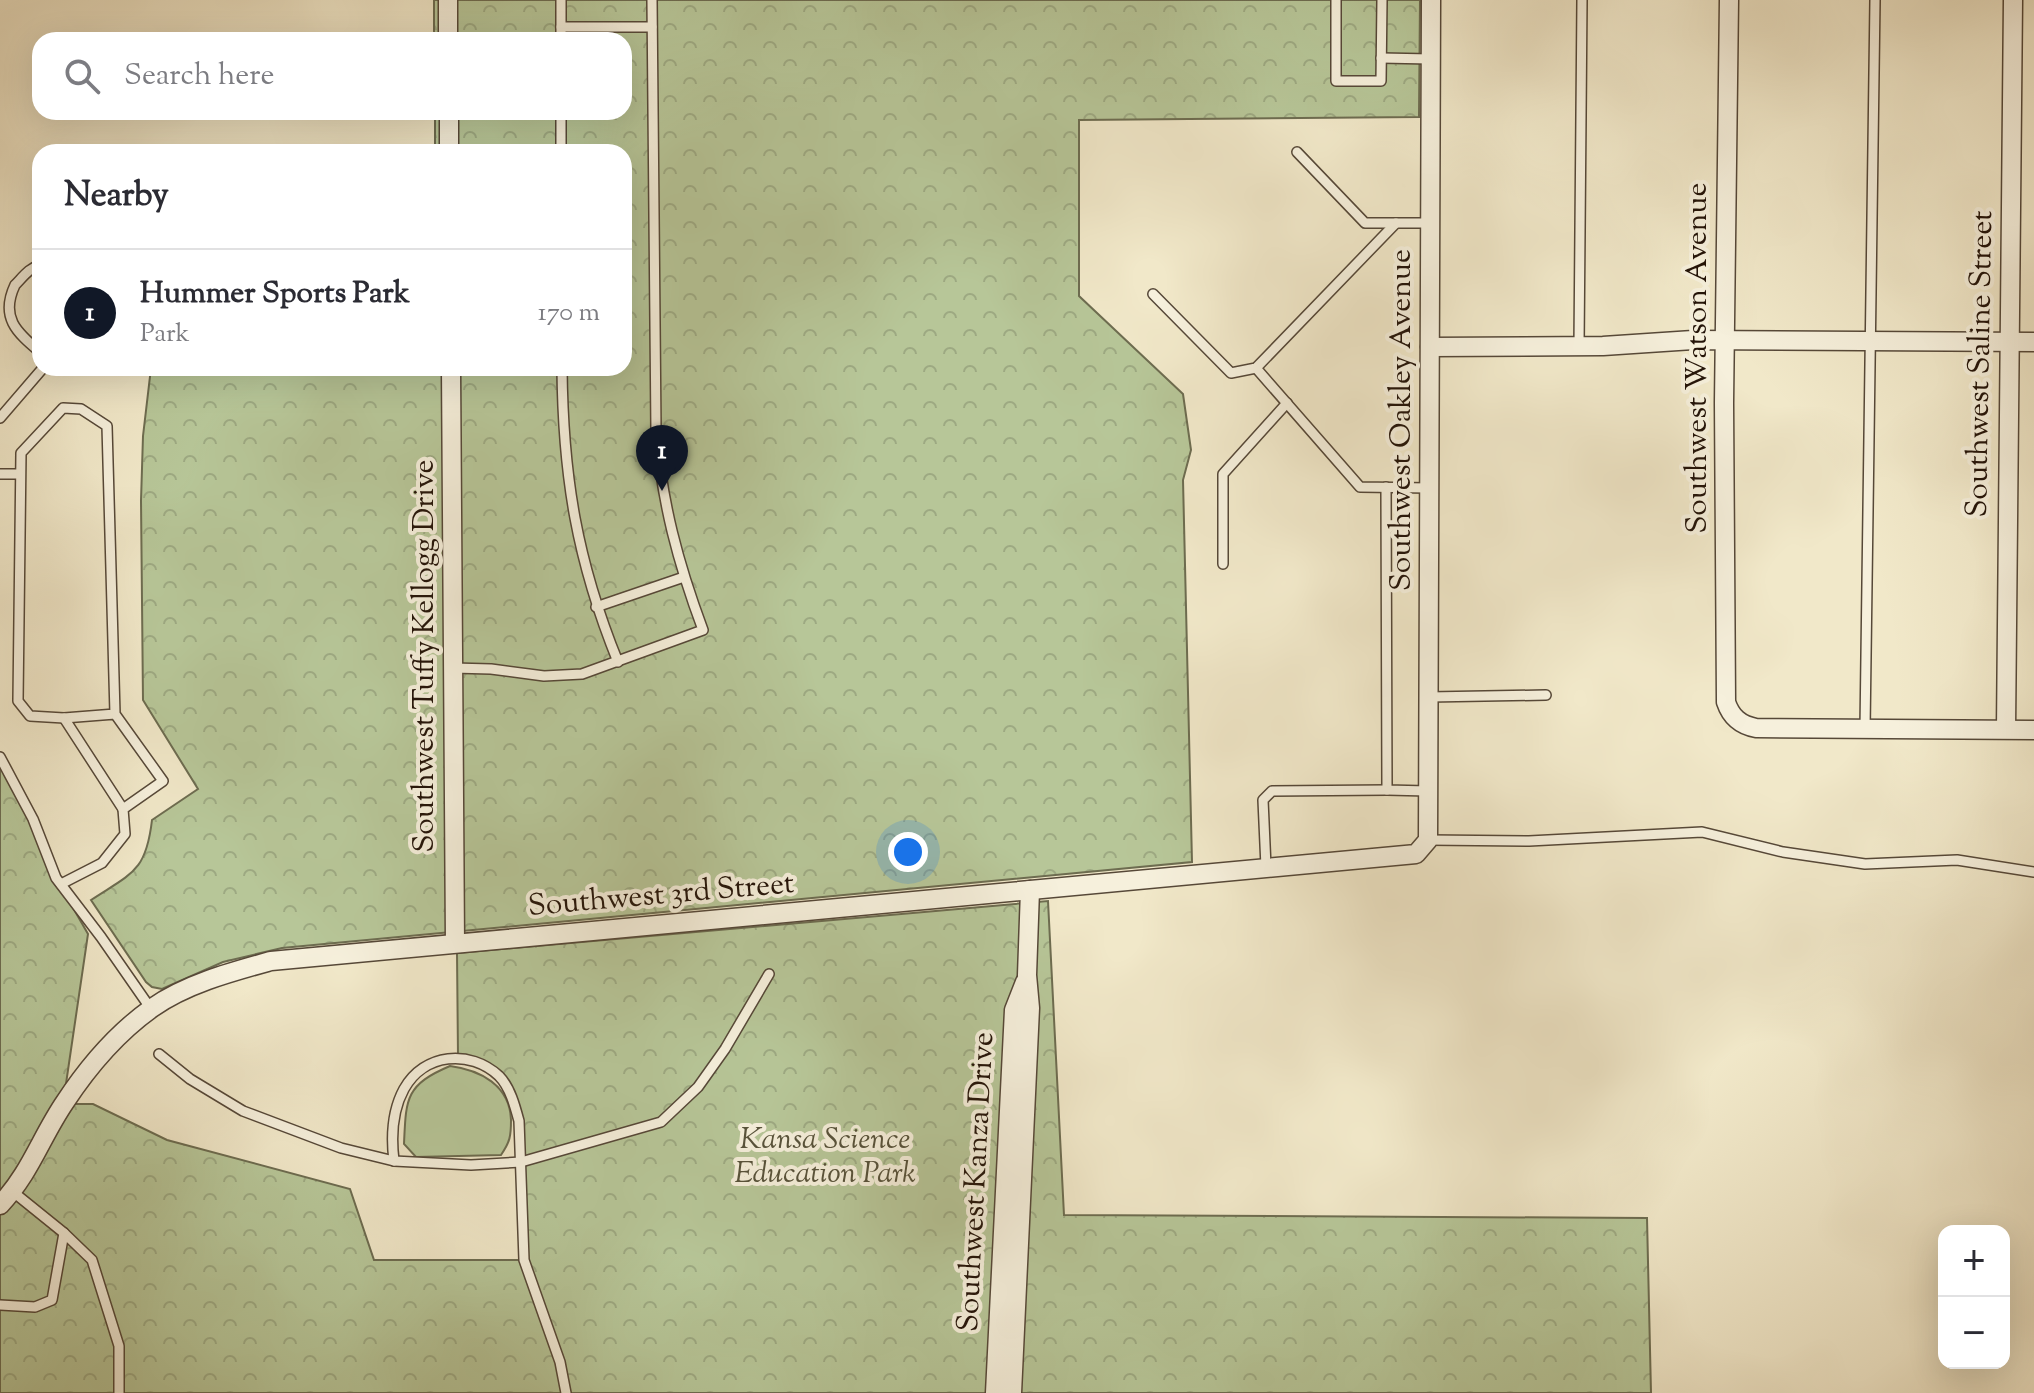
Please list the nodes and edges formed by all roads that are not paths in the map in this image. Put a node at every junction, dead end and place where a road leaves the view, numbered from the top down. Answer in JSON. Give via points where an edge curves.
{"nodes":[{"id":1,"x":448,"y":0,"type":"edge"},
{"id":2,"x":561,"y":0,"type":"edge"},
{"id":3,"x":652,"y":0,"type":"edge"},
{"id":4,"x":1336,"y":0,"type":"edge"},
{"id":5,"x":1382,"y":0,"type":"edge"},
{"id":6,"x":1431,"y":0,"type":"edge"},
{"id":7,"x":1582,"y":0,"type":"edge"},
{"id":8,"x":1729,"y":0,"type":"edge"},
{"id":9,"x":1875,"y":0,"type":"edge"},
{"id":10,"x":2013,"y":0,"type":"edge"},
{"id":11,"x":561,"y":27,"type":"junction"},
{"id":12,"x":652,"y":27,"type":"junction"},
{"id":13,"x":448,"y":32,"type":"edge"},
{"id":14,"x":561,"y":32,"type":"edge"},
{"id":15,"x":1381,"y":58,"type":"junction"},
{"id":16,"x":1431,"y":59,"type":"junction"},
{"id":17,"x":449,"y":120,"type":"edge"},
{"id":18,"x":561,"y":120,"type":"edge"},
{"id":19,"x":449,"y":144,"type":"edge"},
{"id":20,"x":561,"y":144,"type":"edge"},
{"id":21,"x":1297,"y":152,"type":"dead end"},
{"id":22,"x":1396,"y":223,"type":"junction"},
{"id":23,"x":1430,"y":223,"type":"junction"},
{"id":24,"x":32,"y":269,"type":"edge"},
{"id":25,"x":1153,"y":294,"type":"dead end"},
{"id":26,"x":1724,"y":340,"type":"junction"},
{"id":27,"x":1871,"y":341,"type":"junction"},
{"id":28,"x":2034,"y":342,"type":"edge"},
{"id":29,"x":2009,"y":343,"type":"junction"},
{"id":30,"x":32,"y":345,"type":"edge"},
{"id":31,"x":1579,"y":346,"type":"junction"},
{"id":32,"x":1430,"y":347,"type":"junction"},
{"id":33,"x":1256,"y":368,"type":"junction"},
{"id":34,"x":36,"y":376,"type":"edge"},
{"id":35,"x":451,"y":376,"type":"edge"},
{"id":36,"x":562,"y":376,"type":"edge"},
{"id":37,"x":1287,"y":403,"type":"junction"},
{"id":38,"x":0,"y":418,"type":"edge"},
{"id":39,"x":0,"y":474,"type":"edge"},
{"id":40,"x":20,"y":474,"type":"junction"},
{"id":41,"x":1386,"y":487,"type":"junction"},
{"id":42,"x":1429,"y":488,"type":"junction"},
{"id":43,"x":1223,"y":564,"type":"dead end"},
{"id":44,"x":684,"y":577,"type":"junction"},
{"id":45,"x":596,"y":607,"type":"junction"},
{"id":46,"x":618,"y":662,"type":"junction"},
{"id":47,"x":453,"y":668,"type":"junction"},
{"id":48,"x":1546,"y":695,"type":"dead end"},
{"id":49,"x":1429,"y":697,"type":"junction"},
{"id":50,"x":115,"y":714,"type":"junction"},
{"id":51,"x":64,"y":718,"type":"junction"},
{"id":52,"x":1865,"y":729,"type":"junction"},
{"id":53,"x":2006,"y":729,"type":"junction"},
{"id":54,"x":2034,"y":730,"type":"edge"},
{"id":55,"x":0,"y":757,"type":"edge"},
{"id":56,"x":1387,"y":790,"type":"junction"},
{"id":57,"x":1428,"y":791,"type":"junction"},
{"id":58,"x":123,"y":809,"type":"junction"},
{"id":59,"x":1428,"y":840,"type":"junction"},
{"id":60,"x":1266,"y":867,"type":"junction"},
{"id":61,"x":2034,"y":872,"type":"edge"},
{"id":62,"x":61,"y":884,"type":"junction"},
{"id":63,"x":1030,"y":890,"type":"junction"},
{"id":64,"x":455,"y":943,"type":"junction"},
{"id":65,"x":769,"y":974,"type":"dead end"},
{"id":66,"x":1027,"y":975,"type":"junction"},
{"id":67,"x":151,"y":1009,"type":"junction"},
{"id":68,"x":159,"y":1054,"type":"dead end"},
{"id":69,"x":394,"y":1161,"type":"junction"},
{"id":70,"x":521,"y":1162,"type":"junction"},
{"id":71,"x":6,"y":1198,"type":"edge"},
{"id":72,"x":64,"y":1233,"type":"junction"},
{"id":73,"x":0,"y":1305,"type":"edge"},
{"id":74,"x":119,"y":1393,"type":"edge"},
{"id":75,"x":566,"y":1393,"type":"edge"},
{"id":76,"x":995,"y":1393,"type":"edge"},
{"id":77,"x":1012,"y":1393,"type":"edge"}],
"edges":[{"from":1,"to":13,"type":"street"},
{"from":2,"to":11,"type":"lane"},
{"from":3,"to":12,"type":"lane"},
{"from":4,"to":15,"type":"lane","via":[[1336,81],[1381,81]]},
{"from":5,"to":15,"type":"lane"},
{"from":6,"to":16,"type":"street","name":"Southwest Oakley Avenue"},
{"from":7,"to":31,"type":"lane"},
{"from":8,"to":26,"type":"street","name":"Southwest Watson Avenue"},
{"from":9,"to":27,"type":"lane"},
{"from":10,"to":29,"type":"street","name":"Southwest Saline Street"},
{"from":11,"to":12,"type":"lane"},
{"from":11,"to":14,"type":"lane"},
{"from":12,"to":44,"type":"lane","via":[[656,431],[666,508]]},
{"from":15,"to":16,"type":"lane"},
{"from":16,"to":23,"type":"street","name":"Southwest Oakley Avenue"},
{"from":17,"to":19,"type":"street"},
{"from":18,"to":20,"type":"lane"},
{"from":21,"to":22,"type":"lane","via":[[1365,223]]},
{"from":22,"to":23,"type":"lane"},
{"from":22,"to":33,"type":"lane"},
{"from":23,"to":32,"type":"street","name":"Southwest Oakley Avenue"},
{"from":24,"to":30,"type":"lane","via":[[6,296],[3,308],[6,322]]},
{"from":25,"to":33,"type":"lane","via":[[1231,373]]},
{"from":26,"to":27,"type":"street"},
{"from":26,"to":31,"type":"street"},
{"from":26,"to":52,"type":"street","name":"Southwest Watson Avenue","via":[[1726,702],[1731,715],[1756,728]]},
{"from":27,"to":29,"type":"street"},
{"from":27,"to":52,"type":"lane"},
{"from":28,"to":29,"type":"street"},
{"from":29,"to":53,"type":"street","name":"Southwest Saline Street"},
{"from":31,"to":32,"type":"street"},
{"from":32,"to":42,"type":"street","name":"Southwest Oakley Avenue"},
{"from":33,"to":37,"type":"lane"},
{"from":34,"to":38,"type":"lane"},
{"from":35,"to":47,"type":"street","name":"Southwest Tuffy Kellogg Drive"},
{"from":36,"to":45,"type":"lane","via":[[572,514]]},
{"from":37,"to":41,"type":"lane","via":[[1360,487]]},
{"from":37,"to":43,"type":"lane","via":[[1223,474]]},
{"from":39,"to":40,"type":"lane"},
{"from":40,"to":50,"type":"lane","via":[[21,453],[63,408],[81,409],[107,426]]},
{"from":40,"to":51,"type":"lane","via":[[18,701],[30,716]]},
{"from":41,"to":42,"type":"lane"},
{"from":41,"to":56,"type":"lane"},
{"from":42,"to":49,"type":"street","name":"Southwest Oakley Avenue"},
{"from":44,"to":45,"type":"lane"},
{"from":44,"to":46,"type":"lane","via":[[703,630]]},
{"from":45,"to":46,"type":"lane"},
{"from":46,"to":47,"type":"lane","via":[[562,677]]},
{"from":47,"to":64,"type":"street","name":"Southwest Tuffy Kellogg Drive"},
{"from":48,"to":49,"type":"lane"},
{"from":49,"to":57,"type":"street","name":"Southwest Oakley Avenue"},
{"from":50,"to":51,"type":"lane"},
{"from":50,"to":58,"type":"lane","via":[[163,781]]},
{"from":51,"to":58,"type":"lane"},
{"from":52,"to":53,"type":"street"},
{"from":53,"to":54,"type":"street"},
{"from":55,"to":62,"type":"lane"},
{"from":56,"to":57,"type":"lane"},
{"from":56,"to":60,"type":"lane","via":[[1272,791],[1263,800]]},
{"from":57,"to":59,"type":"street","name":"Southwest Oakley Avenue"},
{"from":58,"to":62,"type":"lane","via":[[125,834],[102,863]]},
{"from":59,"to":60,"type":"street","name":"Southwest 3rd Street","via":[[1416,854]]},
{"from":59,"to":61,"type":"lane","via":[[1702,832],[1783,852],[1865,864],[1957,860]]},
{"from":60,"to":63,"type":"street","name":"Southwest 3rd Street"},
{"from":62,"to":67,"type":"lane"},
{"from":63,"to":64,"type":"street","name":"Southwest 3rd Street"},
{"from":63,"to":66,"type":"street","name":"Southwest Kanza Drive"},
{"from":64,"to":67,"type":"street","name":"Southwest 3rd Street","via":[[271,961],[222,975]]},
{"from":65,"to":70,"type":"lane","via":[[698,1087],[661,1122]]},
{"from":66,"to":76,"type":"street","name":"Southwest Kanza Drive","via":[[1014,1010]]},
{"from":66,"to":77,"type":"street","name":"Southwest Kanza Drive","via":[[1030,1008]]},
{"from":67,"to":71,"type":"street","name":"Southwest 3rd Street","via":[[100,1055],[63,1104],[29,1168]]},
{"from":68,"to":69,"type":"lane","via":[[243,1111],[341,1148]]},
{"from":69,"to":70,"type":"lane"},
{"from":69,"to":70,"type":"lane","via":[[390,1134],[404,1089],[425,1068],[458,1056],[500,1076],[519,1121]]},
{"from":70,"to":75,"type":"lane","via":[[524,1260]]},
{"from":71,"to":72,"type":"lane"},
{"from":72,"to":73,"type":"lane","via":[[52,1300],[35,1307]]},
{"from":72,"to":74,"type":"lane","via":[[92,1260],[109,1308],[119,1346]]}]}
